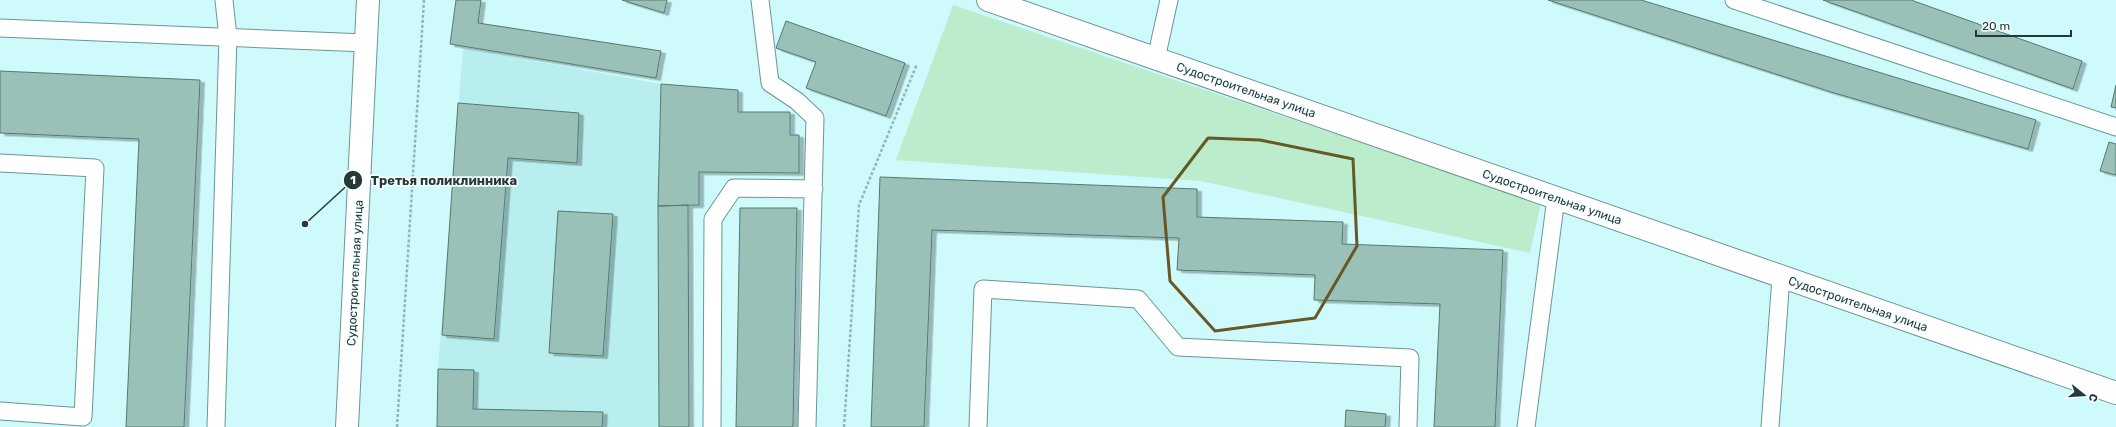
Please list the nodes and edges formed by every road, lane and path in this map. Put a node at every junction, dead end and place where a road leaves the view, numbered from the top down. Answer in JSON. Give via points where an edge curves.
{"nodes":[{"id":1,"x":224,"y":0,"type":"edge"},
{"id":2,"x":368,"y":0,"type":"edge"},
{"id":3,"x":424,"y":0,"type":"edge"},
{"id":4,"x":760,"y":0,"type":"edge"},
{"id":5,"x":988,"y":0,"type":"edge"},
{"id":6,"x":1169,"y":0,"type":"edge"},
{"id":7,"x":1734,"y":0,"type":"edge"},
{"id":8,"x":0,"y":28,"type":"edge"},
{"id":9,"x":228,"y":37,"type":"junction"},
{"id":10,"x":366,"y":43,"type":"junction"},
{"id":11,"x":1156,"y":59,"type":"junction"},
{"id":12,"x":917,"y":64,"type":"dead end"},
{"id":13,"x":2116,"y":126,"type":"edge"},
{"id":14,"x":0,"y":163,"type":"edge"},
{"id":15,"x":814,"y":189,"type":"junction"},
{"id":16,"x":1556,"y":198,"type":"junction"},
{"id":17,"x":1781,"y":277,"type":"junction"},
{"id":18,"x":2116,"y":393,"type":"edge"},
{"id":19,"x":0,"y":411,"type":"edge"},
{"id":20,"x":216,"y":427,"type":"edge"},
{"id":21,"x":347,"y":427,"type":"edge"},
{"id":22,"x":397,"y":427,"type":"edge"},
{"id":23,"x":712,"y":427,"type":"edge"},
{"id":24,"x":807,"y":427,"type":"edge"},
{"id":25,"x":844,"y":427,"type":"edge"},
{"id":26,"x":978,"y":427,"type":"edge"},
{"id":27,"x":1408,"y":427,"type":"edge"},
{"id":28,"x":1526,"y":427,"type":"edge"},
{"id":29,"x":1770,"y":427,"type":"edge"}],
"edges":[{"from":1,"to":9,"type":"lane"},
{"from":2,"to":10,"type":"street","name":"Судостроительная улица"},
{"from":3,"to":22,"type":"path"},
{"from":4,"to":15,"type":"lane","via":[[770,83],[797,101],[815,118]]},
{"from":5,"to":11,"type":"street","name":"Судостроительная улица"},
{"from":6,"to":11,"type":"lane"},
{"from":7,"to":13,"type":"lane"},
{"from":8,"to":9,"type":"lane"},
{"from":9,"to":10,"type":"lane"},
{"from":9,"to":20,"type":"lane"},
{"from":10,"to":21,"type":"street","name":"Судостроительная улица"},
{"from":11,"to":16,"type":"street","name":"Судостроительная улица"},
{"from":12,"to":25,"type":"path","via":[[859,205]]},
{"from":14,"to":19,"type":"lane","via":[[95,168],[83,417]]},
{"from":15,"to":23,"type":"lane","via":[[734,188],[713,219]]},
{"from":15,"to":24,"type":"lane"},
{"from":16,"to":17,"type":"street","name":"Судостроительная улица"},
{"from":16,"to":28,"type":"lane"},
{"from":17,"to":18,"type":"street","name":"Судостроительная улица"},
{"from":17,"to":29,"type":"lane"},
{"from":26,"to":27,"type":"lane","via":[[983,289],[1138,299],[1178,347],[1410,358]]}]}
